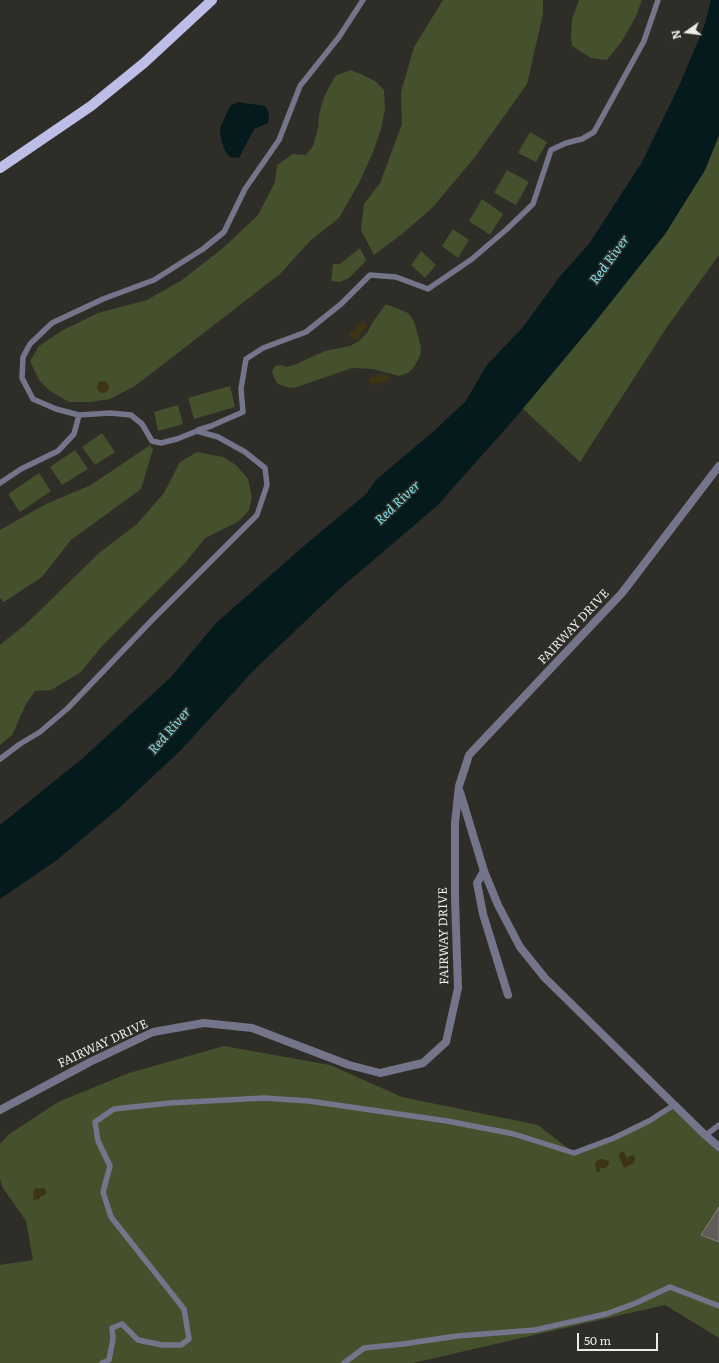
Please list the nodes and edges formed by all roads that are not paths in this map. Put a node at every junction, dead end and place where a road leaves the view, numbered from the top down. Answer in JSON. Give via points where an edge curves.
{"nodes":[{"id":1,"x":212,"y":0,"type":"edge"},
{"id":2,"x":363,"y":0,"type":"edge"},
{"id":3,"x":658,"y":0,"type":"edge"},
{"id":4,"x":0,"y":168,"type":"edge"},
{"id":5,"x":79,"y":415,"type":"junction"},
{"id":6,"x":197,"y":431,"type":"junction"},
{"id":7,"x":719,"y":466,"type":"edge"},
{"id":8,"x":0,"y":483,"type":"edge"},
{"id":9,"x":0,"y":759,"type":"edge"},
{"id":10,"x":459,"y":786,"type":"junction"},
{"id":11,"x":484,"y":871,"type":"junction"},
{"id":12,"x":508,"y":995,"type":"dead end"},
{"id":13,"x":674,"y":1105,"type":"junction"},
{"id":14,"x":0,"y":1110,"type":"edge"},
{"id":15,"x":719,"y":1125,"type":"edge"},
{"id":16,"x":706,"y":1136,"type":"junction"},
{"id":17,"x":719,"y":1147,"type":"edge"},
{"id":18,"x":719,"y":1306,"type":"edge"},
{"id":19,"x":102,"y":1363,"type":"edge"},
{"id":20,"x":344,"y":1363,"type":"edge"}],
"edges":[{"from":1,"to":4,"type":"main road","via":[[144,63],[91,106]]},
{"from":2,"to":5,"type":"lane","via":[[339,37],[300,86],[279,140],[245,189],[224,232],[154,280],[52,323],[30,344],[23,356],[22,378],[32,399]]},
{"from":3,"to":6,"type":"lane","via":[[644,41],[594,132],[551,150],[533,204],[507,229],[472,259],[428,289],[396,277],[370,275],[341,304],[306,332],[263,348],[246,359],[241,389],[243,412]]},
{"from":5,"to":6,"type":"lane","via":[[131,415],[142,424],[152,441],[161,443]]},
{"from":5,"to":8,"type":"lane","via":[[74,434],[58,451],[21,469]]},
{"from":6,"to":9,"type":"lane","via":[[232,444],[266,468],[267,485],[257,515],[68,708],[40,732]]},
{"from":7,"to":10,"type":"street","name":"FAIRWAY DRIVE","via":[[622,593],[469,755]]},
{"from":10,"to":11,"type":"street"},
{"from":10,"to":14,"type":"street","name":"FAIRWAY DRIVE","via":[[455,823],[458,988],[446,1042],[423,1063],[380,1073],[349,1065],[252,1028],[204,1023],[153,1032]]},
{"from":11,"to":12,"type":"street","via":[[477,883],[478,891]]},
{"from":11,"to":13,"type":"street","via":[[520,947],[545,978]]},
{"from":13,"to":16,"type":"street"},
{"from":13,"to":19,"type":"lane","via":[[614,1138],[574,1153],[514,1134],[447,1121],[309,1101],[264,1098],[114,1109],[95,1122],[98,1141],[110,1166],[103,1192],[111,1217],[184,1309],[189,1339],[181,1345],[162,1345],[138,1340],[122,1324],[112,1328],[113,1339],[109,1360]]},
{"from":15,"to":16,"type":"lane"},
{"from":16,"to":17,"type":"street"},
{"from":18,"to":20,"type":"lane","via":[[670,1287],[606,1314],[535,1330],[457,1336],[364,1348]]}]}
